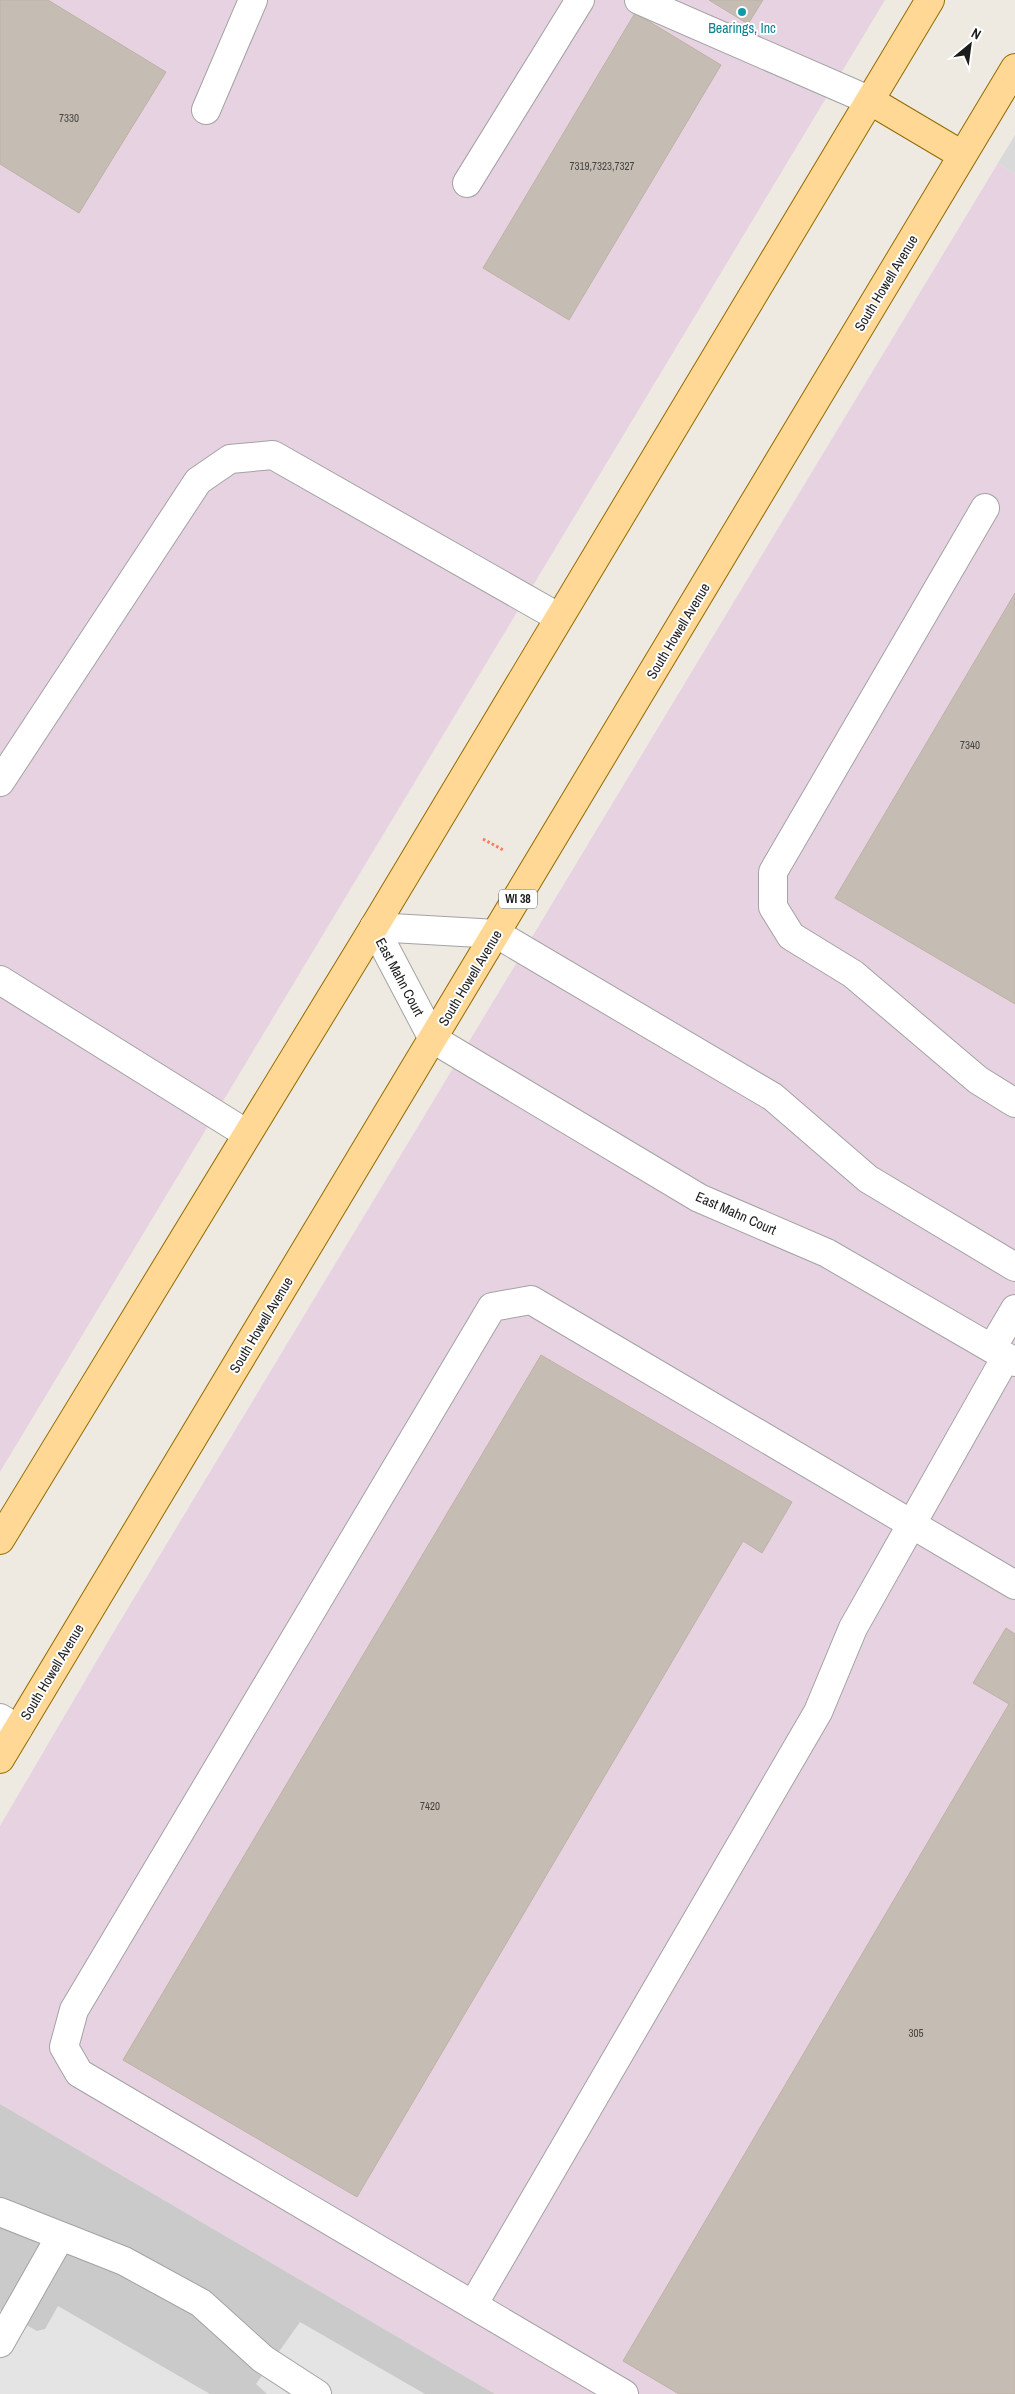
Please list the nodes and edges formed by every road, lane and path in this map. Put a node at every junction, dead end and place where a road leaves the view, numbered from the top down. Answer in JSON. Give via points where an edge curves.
{"nodes":[{"id":1,"x":252,"y":0,"type":"edge"},
{"id":2,"x":580,"y":0,"type":"edge"},
{"id":3,"x":639,"y":0,"type":"edge"},
{"id":4,"x":930,"y":0,"type":"edge"},
{"id":5,"x":1015,"y":68,"type":"edge"},
{"id":6,"x":870,"y":101,"type":"junction"},
{"id":7,"x":206,"y":110,"type":"dead end"},
{"id":8,"x":962,"y":155,"type":"junction"},
{"id":9,"x":467,"y":183,"type":"dead end"},
{"id":10,"x":985,"y":508,"type":"dead end"},
{"id":11,"x":558,"y":617,"type":"junction"},
{"id":12,"x":0,"y":782,"type":"edge"},
{"id":13,"x":484,"y":839,"type":"dead end"},
{"id":14,"x":505,"y":852,"type":"dead end"},
{"id":15,"x":374,"y":927,"type":"junction"},
{"id":16,"x":497,"y":934,"type":"junction"},
{"id":17,"x":0,"y":980,"type":"edge"},
{"id":18,"x":433,"y":1039,"type":"junction"},
{"id":19,"x":1015,"y":1103,"type":"edge"},
{"id":20,"x":247,"y":1134,"type":"junction"},
{"id":21,"x":1015,"y":1267,"type":"edge"},
{"id":22,"x":1015,"y":1309,"type":"edge"},
{"id":23,"x":1004,"y":1356,"type":"edge"},
{"id":24,"x":912,"y":1525,"type":"junction"},
{"id":25,"x":0,"y":1540,"type":"edge"},
{"id":26,"x":1015,"y":1586,"type":"edge"},
{"id":27,"x":9,"y":1724,"type":"edge"},
{"id":28,"x":0,"y":1759,"type":"edge"},
{"id":29,"x":0,"y":2212,"type":"edge"},
{"id":30,"x":60,"y":2237,"type":"junction"},
{"id":31,"x":473,"y":2305,"type":"junction"},
{"id":32,"x":0,"y":2344,"type":"edge"},
{"id":33,"x":317,"y":2394,"type":"edge"},
{"id":34,"x":624,"y":2394,"type":"edge"}],
"edges":[{"from":1,"to":7,"type":"street"},
{"from":2,"to":9,"type":"street"},
{"from":3,"to":6,"type":"street"},
{"from":4,"to":6,"type":"main road"},
{"from":5,"to":8,"type":"main road","name":"South Howell Avenue","number":"WI 38"},
{"from":6,"to":8,"type":"main road"},
{"from":6,"to":11,"type":"main road"},
{"from":8,"to":16,"type":"main road","name":"South Howell Avenue","number":"WI 38"},
{"from":10,"to":19,"type":"street","via":[[773,872],[773,907],[790,936],[853,974],[978,1080]]},
{"from":11,"to":12,"type":"street","via":[[273,455],[230,459],[198,480]]},
{"from":11,"to":15,"type":"main road"},
{"from":13,"to":14,"type":"path"},
{"from":15,"to":16,"type":"street","name":"East Mahn Court"},
{"from":15,"to":18,"type":"street","name":"East Mahn Court"},
{"from":15,"to":20,"type":"main road"},
{"from":16,"to":18,"type":"main road","name":"South Howell Avenue","number":"WI 38"},
{"from":16,"to":21,"type":"street","name":"East Mahn Court","via":[[773,1097],[868,1179]]},
{"from":17,"to":20,"type":"street"},
{"from":18,"to":23,"type":"street","name":"East Mahn Court","via":[[699,1198],[827,1253]]},
{"from":18,"to":27,"type":"main road","name":"South Howell Avenue","number":"WI 38"},
{"from":20,"to":25,"type":"main road"},
{"from":22,"to":23,"type":"street"},
{"from":23,"to":24,"type":"street"},
{"from":24,"to":26,"type":"street"},
{"from":24,"to":31,"type":"street","via":[[853,1628],[818,1712]]},
{"from":24,"to":31,"type":"street","via":[[531,1300],[492,1307],[74,2010],[64,2047],[79,2073]]},
{"from":27,"to":28,"type":"main road","name":"South Howell Avenue","number":"WI 38"},
{"from":29,"to":30,"type":"street"},
{"from":30,"to":32,"type":"street"},
{"from":30,"to":33,"type":"street","via":[[124,2261],[201,2303],[263,2359]]},
{"from":31,"to":34,"type":"street"}]}
